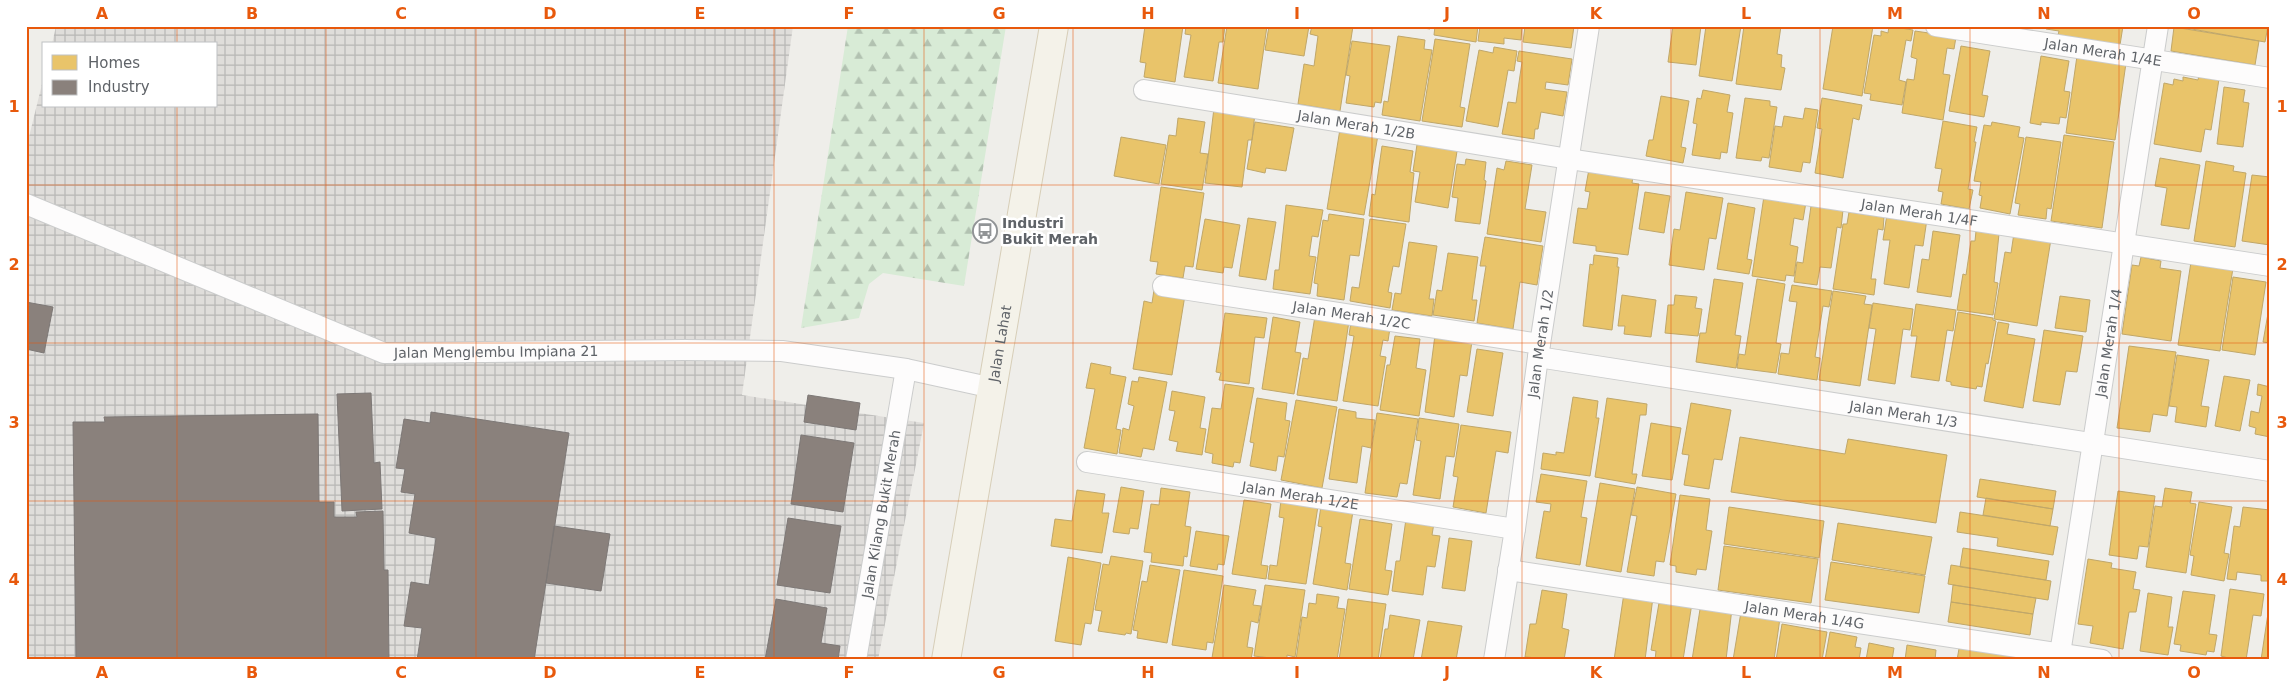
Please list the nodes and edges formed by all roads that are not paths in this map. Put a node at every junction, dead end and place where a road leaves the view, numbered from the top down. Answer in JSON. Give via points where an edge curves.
{"nodes":[{"id":1,"x":1054,"y":26,"type":"edge"},
{"id":2,"x":1590,"y":26,"type":"edge"},
{"id":3,"x":1936,"y":26,"type":"edge"},
{"id":4,"x":2158,"y":26,"type":"edge"},
{"id":5,"x":2152,"y":61,"type":"junction"},
{"id":6,"x":2270,"y":78,"type":"edge"},
{"id":7,"x":1144,"y":90,"type":"dead end"},
{"id":8,"x":1568,"y":159,"type":"junction"},
{"id":9,"x":26,"y":204,"type":"edge"},
{"id":10,"x":2123,"y":244,"type":"junction"},
{"id":11,"x":2270,"y":266,"type":"edge"},
{"id":12,"x":1163,"y":286,"type":"dead end"},
{"id":13,"x":1539,"y":350,"type":"junction"},
{"id":14,"x":906,"y":370,"type":"junction"},
{"id":15,"x":994,"y":388,"type":"junction"},
{"id":16,"x":2093,"y":444,"type":"junction"},
{"id":17,"x":1087,"y":462,"type":"dead end"},
{"id":18,"x":2270,"y":471,"type":"edge"},
{"id":19,"x":1515,"y":529,"type":"junction"},
{"id":20,"x":1508,"y":570,"type":"junction"},
{"id":21,"x":2060,"y":657,"type":"edge"},
{"id":22,"x":856,"y":660,"type":"edge"},
{"id":23,"x":946,"y":660,"type":"edge"},
{"id":24,"x":1494,"y":660,"type":"edge"},
{"id":25,"x":2102,"y":660,"type":"edge"}],
"edges":[{"from":1,"to":15,"type":"main road","name":"Jalan Lahat"},
{"from":2,"to":8,"type":"street","name":"Jalan Merah 1/2"},
{"from":3,"to":5,"type":"street","name":"Jalan Merah 1/4E"},
{"from":4,"to":5,"type":"street","name":"Jalan Merah 1/4"},
{"from":5,"to":6,"type":"street","name":"Jalan Merah 1/4E"},
{"from":5,"to":10,"type":"street","name":"Jalan Merah 1/4"},
{"from":7,"to":8,"type":"street","name":"Jalan Merah 1/2B"},
{"from":8,"to":10,"type":"street","name":"Jalan Merah 1/4F"},
{"from":8,"to":13,"type":"street","name":"Jalan Merah 1/2"},
{"from":9,"to":14,"type":"street","name":"Jalan Menglembu Impiana 21","via":[[384,353],[782,352]]},
{"from":10,"to":11,"type":"street","name":"Jalan Merah 1/4F"},
{"from":10,"to":16,"type":"street","name":"Jalan Merah 1/4"},
{"from":12,"to":13,"type":"street","name":"Jalan Merah 1/2C"},
{"from":13,"to":16,"type":"street","name":"Jalan Merah 1/3"},
{"from":13,"to":19,"type":"street","name":"Jalan Merah 1/2"},
{"from":14,"to":15,"type":"street","name":"Jalan Menglembu Impiana 21"},
{"from":14,"to":22,"type":"street","name":"Jalan Kilang Bukit Merah"},
{"from":15,"to":23,"type":"main road","name":"Jalan Lahat"},
{"from":16,"to":18,"type":"street","name":"Jalan Merah 1/3"},
{"from":16,"to":21,"type":"street","name":"Jalan Merah 1/4"},
{"from":17,"to":19,"type":"street","name":"Jalan Merah 1/2E"},
{"from":19,"to":20,"type":"street","name":"Jalan Merah 1/2"},
{"from":20,"to":21,"type":"street","name":"Jalan Merah 1/4G"},
{"from":20,"to":24,"type":"street","name":"Jalan Merah 1/2"},
{"from":21,"to":25,"type":"street","name":"Jalan Merah 1/4G"}]}
